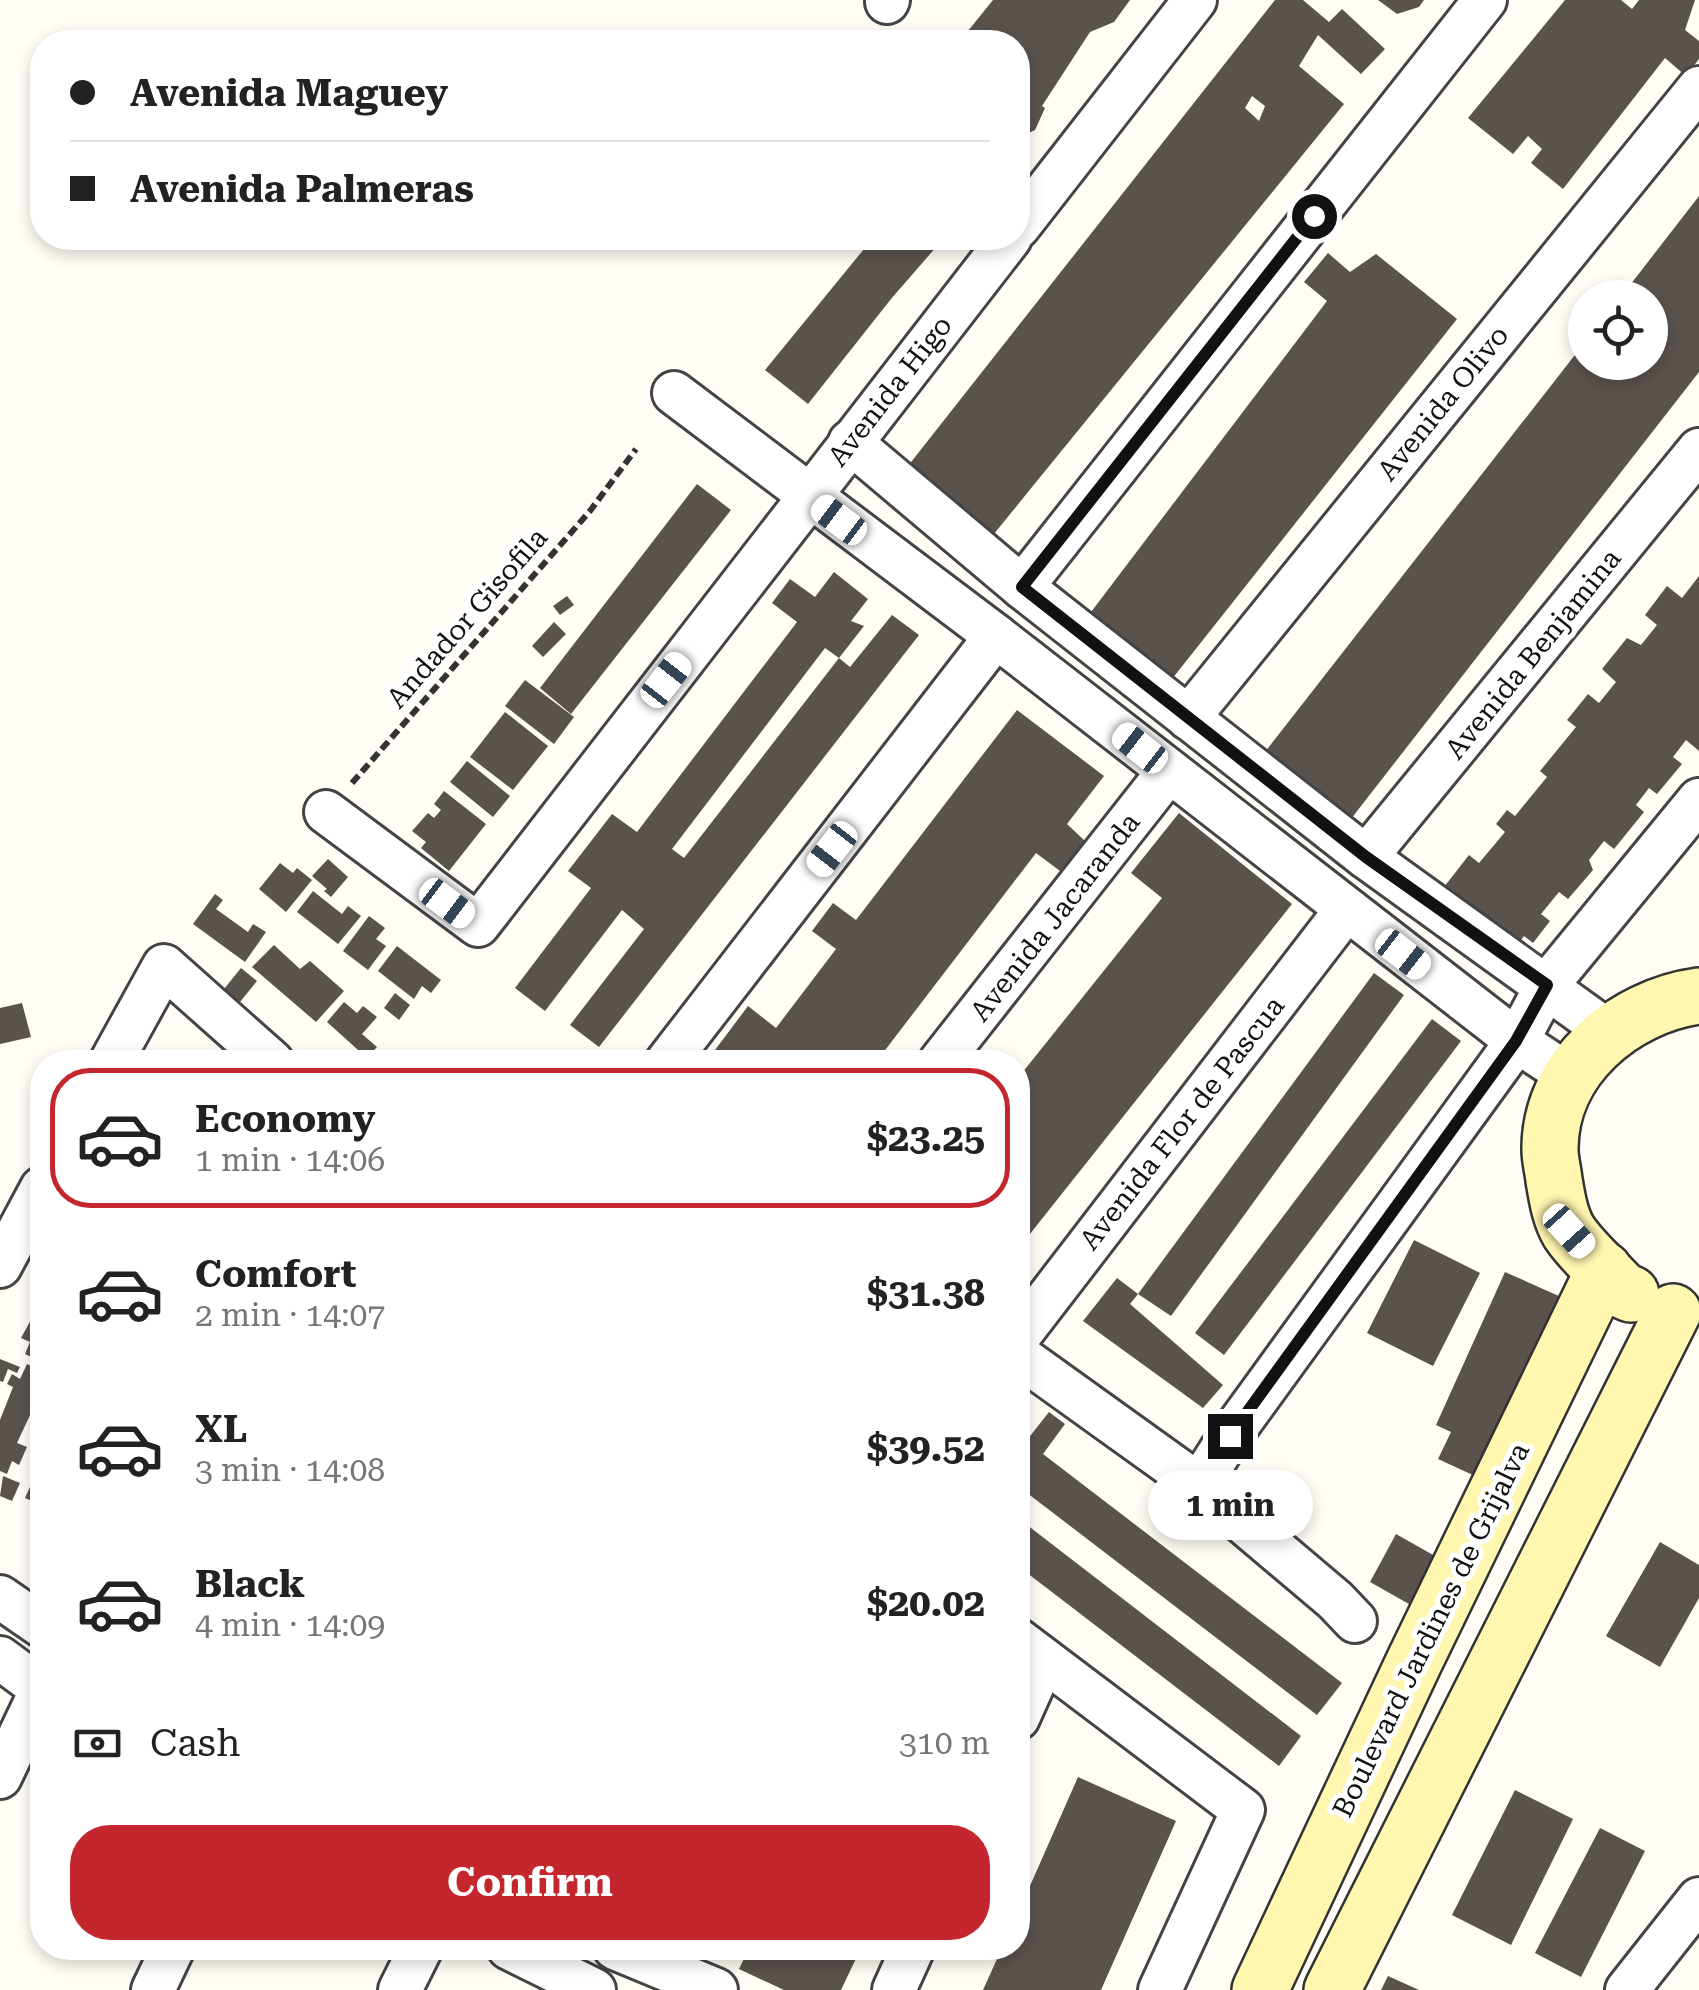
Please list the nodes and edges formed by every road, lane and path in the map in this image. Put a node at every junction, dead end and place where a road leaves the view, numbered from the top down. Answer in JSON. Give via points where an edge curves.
{"nodes":[{"id":1,"x":1195,"y":0,"type":"edge"},
{"id":2,"x":1485,"y":0,"type":"edge"},
{"id":3,"x":1699,"y":88,"type":"edge"},
{"id":4,"x":1030,"y":213,"type":"edge"},
{"id":5,"x":1001,"y":250,"type":"edge"},
{"id":6,"x":674,"y":393,"type":"dead end"},
{"id":7,"x":850,"y":442,"type":"junction"},
{"id":8,"x":636,"y":449,"type":"dead end"},
{"id":9,"x":1699,"y":450,"type":"edge"},
{"id":10,"x":808,"y":496,"type":"junction"},
{"id":11,"x":1022,"y":587,"type":"junction"},
{"id":12,"x":996,"y":636,"type":"junction"},
{"id":13,"x":1188,"y":718,"type":"junction"},
{"id":14,"x":1169,"y":771,"type":"junction"},
{"id":15,"x":1699,"y":800,"type":"edge"},
{"id":16,"x":326,"y":812,"type":"joint"},
{"id":17,"x":1366,"y":857,"type":"junction"},
{"id":18,"x":1346,"y":910,"type":"junction"},
{"id":19,"x":1547,"y":985,"type":"junction"},
{"id":20,"x":1699,"y":996,"type":"edge"},
{"id":21,"x":1610,"y":1034,"type":"junction"},
{"id":22,"x":1516,"y":1041,"type":"junction"},
{"id":23,"x":118,"y":1050,"type":"edge"},
{"id":24,"x":258,"y":1050,"type":"edge"},
{"id":25,"x":676,"y":1050,"type":"edge"},
{"id":26,"x":949,"y":1050,"type":"edge"},
{"id":27,"x":1573,"y":1078,"type":"junction"},
{"id":28,"x":30,"y":1210,"type":"edge"},
{"id":29,"x":0,"y":1266,"type":"edge"},
{"id":30,"x":1604,"y":1270,"type":"junction"},
{"id":31,"x":1686,"y":1313,"type":"edge"},
{"id":32,"x":1030,"y":1320,"type":"edge"},
{"id":33,"x":1030,"y":1363,"type":"edge"},
{"id":34,"x":1199,"y":1485,"type":"junction"},
{"id":35,"x":0,"y":1597,"type":"edge"},
{"id":36,"x":30,"y":1618,"type":"edge"},
{"id":37,"x":1355,"y":1621,"type":"dead end"},
{"id":38,"x":1031,"y":1650,"type":"edge"},
{"id":39,"x":0,"y":1658,"type":"edge"},
{"id":40,"x":30,"y":1680,"type":"edge"},
{"id":41,"x":30,"y":1714,"type":"edge"},
{"id":42,"x":0,"y":1777,"type":"edge"},
{"id":43,"x":1699,"y":1898,"type":"edge"},
{"id":44,"x":167,"y":1960,"type":"edge"},
{"id":45,"x":414,"y":1960,"type":"edge"},
{"id":46,"x":533,"y":1960,"type":"edge"},
{"id":47,"x":908,"y":1960,"type":"edge"},
{"id":48,"x":656,"y":1968,"type":"edge"},
{"id":49,"x":153,"y":1990,"type":"edge"},
{"id":50,"x":400,"y":1990,"type":"edge"},
{"id":51,"x":594,"y":1990,"type":"edge"},
{"id":52,"x":716,"y":1990,"type":"edge"},
{"id":53,"x":894,"y":1990,"type":"edge"},
{"id":54,"x":1160,"y":1990,"type":"edge"},
{"id":55,"x":1260,"y":1990,"type":"edge"},
{"id":56,"x":1332,"y":1990,"type":"edge"},
{"id":57,"x":1627,"y":1990,"type":"edge"}],
"edges":[{"from":1,"to":4,"type":"street"},
{"from":2,"to":11,"type":"street"},
{"from":3,"to":13,"type":"street","name":"Avenida Olivo"},
{"from":5,"to":7,"type":"street","name":"Avenida Higo"},
{"from":6,"to":10,"type":"street"},
{"from":7,"to":10,"type":"street","name":"Avenida Higo"},
{"from":7,"to":11,"type":"street"},
{"from":8,"to":16,"type":"path","name":"Andador Gisofila","via":[[590,511]]},
{"from":9,"to":17,"type":"street","name":"Avenida Benjamina"},
{"from":10,"to":12,"type":"street"},
{"from":10,"to":16,"type":"street","name":"Avenida Higo","via":[[478,926]]},
{"from":11,"to":13,"type":"street"},
{"from":12,"to":14,"type":"street"},
{"from":12,"to":25,"type":"street"},
{"from":13,"to":17,"type":"street"},
{"from":14,"to":18,"type":"street"},
{"from":14,"to":26,"type":"street","name":"Avenida Jacaranda"},
{"from":15,"to":19,"type":"street"},
{"from":17,"to":19,"type":"street"},
{"from":18,"to":22,"type":"street"},
{"from":18,"to":32,"type":"street","name":"Avenida Flor de Pascua"},
{"from":19,"to":21,"type":"street"},
{"from":19,"to":22,"type":"street"},
{"from":20,"to":21,"type":"street","via":[[1674,1000]]},
{"from":21,"to":27,"type":"street"},
{"from":22,"to":27,"type":"street"},
{"from":22,"to":34,"type":"street"},
{"from":23,"to":24,"type":"street","via":[[164,966]]},
{"from":27,"to":30,"type":"street","via":[[1558,1105],[1550,1148],[1558,1203],[1569,1231]]},
{"from":28,"to":29,"type":"street"},
{"from":30,"to":31,"type":"street","via":[[1622,1290]]},
{"from":30,"to":55,"type":"street","name":"Boulevard Jardines de Grijalva"},
{"from":31,"to":56,"type":"street"},
{"from":33,"to":34,"type":"street"},
{"from":34,"to":37,"type":"street"},
{"from":35,"to":36,"type":"street"},
{"from":38,"to":54,"type":"street","via":[[1243,1810]]},
{"from":39,"to":40,"type":"street"},
{"from":41,"to":42,"type":"street"},
{"from":43,"to":57,"type":"street"},
{"from":44,"to":49,"type":"street"},
{"from":45,"to":50,"type":"street"},
{"from":46,"to":51,"type":"street"},
{"from":47,"to":53,"type":"street"},
{"from":48,"to":52,"type":"street"}]}
